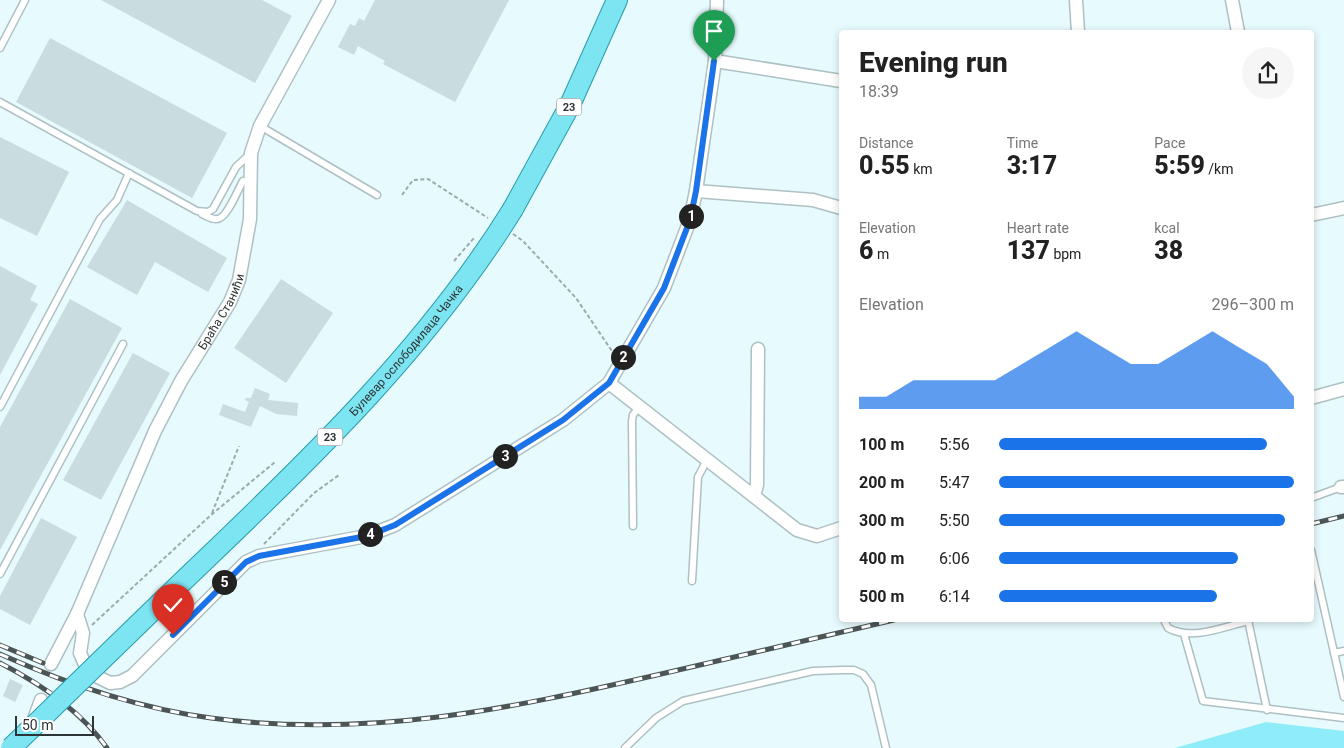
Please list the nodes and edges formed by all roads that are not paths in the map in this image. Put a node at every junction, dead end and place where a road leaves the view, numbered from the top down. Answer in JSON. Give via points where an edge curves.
{"nodes":[{"id":1,"x":25,"y":0,"type":"edge"},
{"id":2,"x":330,"y":0,"type":"edge"},
{"id":3,"x":617,"y":0,"type":"edge"},
{"id":4,"x":717,"y":0,"type":"edge"},
{"id":5,"x":1076,"y":0,"type":"edge"},
{"id":6,"x":1232,"y":0,"type":"edge"},
{"id":7,"x":1078,"y":30,"type":"edge"},
{"id":8,"x":1238,"y":30,"type":"edge"},
{"id":9,"x":0,"y":48,"type":"edge"},
{"id":10,"x":714,"y":61,"type":"junction"},
{"id":11,"x":839,"y":81,"type":"edge"},
{"id":12,"x":0,"y":102,"type":"edge"},
{"id":13,"x":260,"y":126,"type":"junction"},
{"id":14,"x":251,"y":153,"type":"junction"},
{"id":15,"x":129,"y":174,"type":"junction"},
{"id":16,"x":243,"y":181,"type":"dead end"},
{"id":17,"x":696,"y":191,"type":"junction"},
{"id":18,"x":377,"y":195,"type":"dead end"},
{"id":19,"x":839,"y":207,"type":"edge"},
{"id":20,"x":1344,"y":208,"type":"edge"},
{"id":21,"x":197,"y":211,"type":"junction"},
{"id":22,"x":1314,"y":213,"type":"edge"},
{"id":23,"x":124,"y":344,"type":"dead end"},
{"id":24,"x":758,"y":349,"type":"dead end"},
{"id":25,"x":609,"y":383,"type":"junction"},
{"id":26,"x":1344,"y":388,"type":"edge"},
{"id":27,"x":1314,"y":397,"type":"edge"},
{"id":28,"x":0,"y":407,"type":"edge"},
{"id":29,"x":639,"y":407,"type":"junction"},
{"id":30,"x":707,"y":460,"type":"junction"},
{"id":31,"x":1343,"y":487,"type":"edge"},
{"id":32,"x":754,"y":496,"type":"junction"},
{"id":33,"x":1314,"y":497,"type":"edge"},
{"id":34,"x":633,"y":526,"type":"dead end"},
{"id":35,"x":839,"y":529,"type":"edge"},
{"id":36,"x":1314,"y":563,"type":"edge"},
{"id":37,"x":0,"y":574,"type":"edge"},
{"id":38,"x":692,"y":581,"type":"dead end"},
{"id":39,"x":77,"y":614,"type":"junction"},
{"id":40,"x":1165,"y":622,"type":"edge"},
{"id":41,"x":1240,"y":622,"type":"edge"},
{"id":42,"x":1248,"y":622,"type":"edge"},
{"id":43,"x":1184,"y":634,"type":"junction"},
{"id":44,"x":1344,"y":651,"type":"edge"},
{"id":45,"x":1334,"y":653,"type":"junction"},
{"id":46,"x":51,"y":664,"type":"dead end"},
{"id":47,"x":1344,"y":697,"type":"edge"},
{"id":48,"x":41,"y":700,"type":"dead end"},
{"id":49,"x":1267,"y":710,"type":"junction"},
{"id":50,"x":1344,"y":718,"type":"edge"},
{"id":51,"x":11,"y":748,"type":"edge"},
{"id":52,"x":23,"y":748,"type":"edge"},
{"id":53,"x":625,"y":748,"type":"edge"},
{"id":54,"x":886,"y":748,"type":"edge"}],
"edges":[{"from":1,"to":9,"type":"lane"},
{"from":2,"to":13,"type":"street","name":"Браћа Станићи"},
{"from":3,"to":51,"type":"main road","name":"Булевар ослободилаца Чачка","number":"23","bridge":true,"via":[[570,105],[513,209],[439,315],[352,415]]},
{"from":4,"to":10,"type":"street"},
{"from":5,"to":7,"type":"street"},
{"from":6,"to":8,"type":"street"},
{"from":10,"to":11,"type":"street"},
{"from":10,"to":17,"type":"street"},
{"from":12,"to":15,"type":"lane"},
{"from":13,"to":14,"type":"street","name":"Браћа Станићи"},
{"from":13,"to":18,"type":"lane"},
{"from":14,"to":21,"type":"lane","via":[[236,167],[213,209]]},
{"from":14,"to":39,"type":"street","name":"Браћа Станићи","via":[[250,219],[239,280],[230,302],[181,381],[155,431]]},
{"from":15,"to":21,"type":"lane"},
{"from":15,"to":28,"type":"lane","via":[[117,200],[100,219]]},
{"from":16,"to":21,"type":"lane","via":[[220,219],[215,220]]},
{"from":17,"to":19,"type":"street","via":[[813,200]]},
{"from":17,"to":25,"type":"street","via":[[687,228],[664,288]]},
{"from":20,"to":22,"type":"street"},
{"from":23,"to":37,"type":"lane"},
{"from":24,"to":32,"type":"street","via":[[757,485]]},
{"from":25,"to":29,"type":"street"},
{"from":25,"to":39,"type":"street","via":[[563,420],[395,525],[367,536],[259,556],[246,562],[132,676],[120,682],[110,683],[86,667],[80,653],[83,633]]},
{"from":26,"to":27,"type":"street"},
{"from":29,"to":30,"type":"street"},
{"from":29,"to":34,"type":"lane","via":[[632,421]]},
{"from":30,"to":32,"type":"street"},
{"from":30,"to":38,"type":"lane","via":[[698,477]]},
{"from":31,"to":33,"type":"lane"},
{"from":32,"to":35,"type":"street","via":[[803,533],[825,535]]},
{"from":36,"to":45,"type":"lane"},
{"from":39,"to":46,"type":"street","name":"Браћа Станићи"},
{"from":40,"to":43,"type":"lane","via":[[1168,628]]},
{"from":41,"to":43,"type":"lane"},
{"from":42,"to":49,"type":"lane"},
{"from":43,"to":49,"type":"lane","via":[[1203,701]]},
{"from":44,"to":45,"type":"lane"},
{"from":45,"to":47,"type":"lane"},
{"from":48,"to":52,"type":"street"},
{"from":49,"to":50,"type":"lane"},
{"from":53,"to":54,"type":"lane","via":[[656,718],[683,701],[813,670],[848,670],[863,674],[871,685]]}]}
